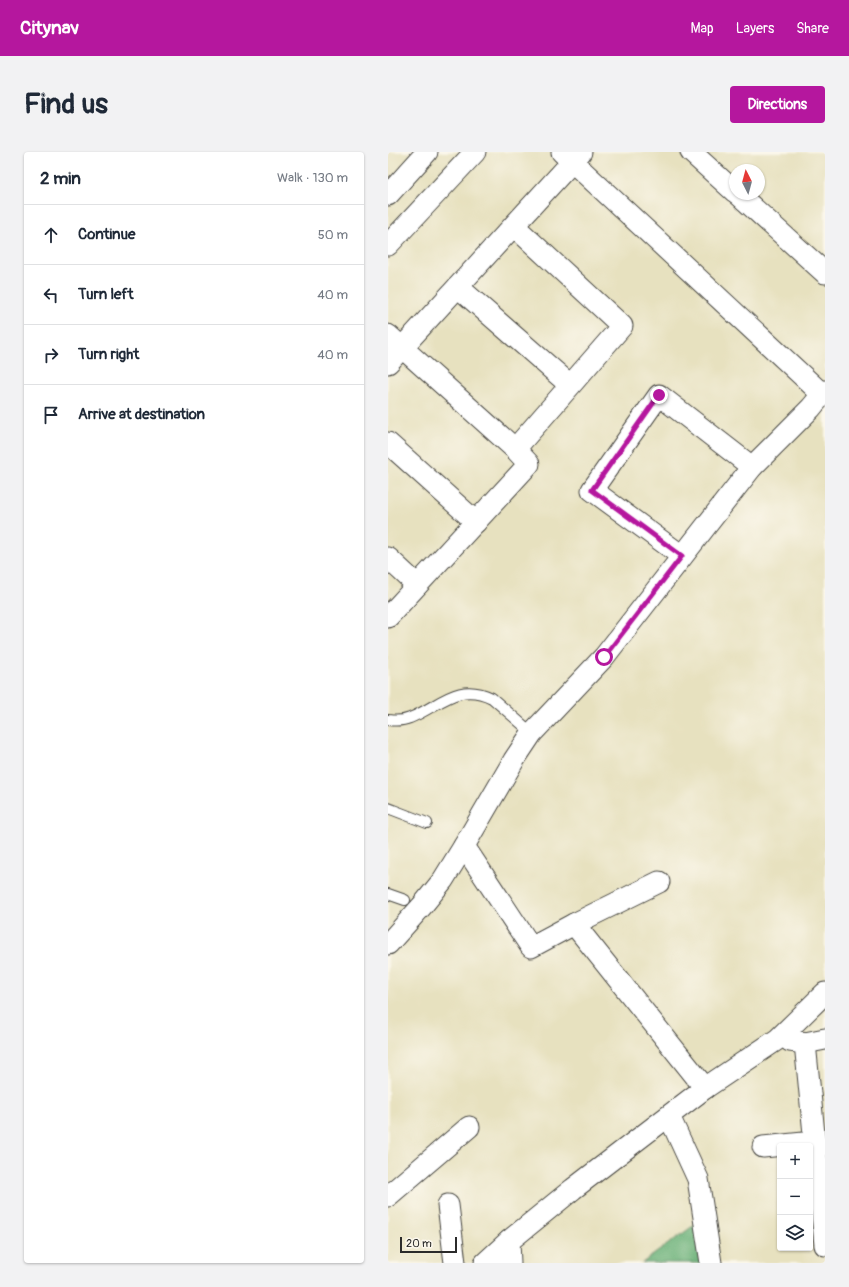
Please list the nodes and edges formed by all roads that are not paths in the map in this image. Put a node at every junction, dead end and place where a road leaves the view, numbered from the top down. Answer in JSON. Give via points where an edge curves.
{"nodes":[{"id":1,"x":427,"y":152,"type":"edge"},
{"id":2,"x":475,"y":152,"type":"edge"},
{"id":3,"x":691,"y":152,"type":"edge"},
{"id":4,"x":572,"y":155,"type":"edge"},
{"id":5,"x":729,"y":187,"type":"edge"},
{"id":6,"x":388,"y":196,"type":"edge"},
{"id":7,"x":745,"y":200,"type":"edge"},
{"id":8,"x":514,"y":226,"type":"junction"},
{"id":9,"x":388,"y":245,"type":"edge"},
{"id":10,"x":825,"y":273,"type":"edge"},
{"id":11,"x":458,"y":287,"type":"junction"},
{"id":12,"x":393,"y":349,"type":"edge"},
{"id":13,"x":570,"y":385,"type":"junction"},
{"id":14,"x":823,"y":392,"type":"edge"},
{"id":15,"x":388,"y":443,"type":"edge"},
{"id":16,"x":515,"y":449,"type":"junction"},
{"id":17,"x":752,"y":467,"type":"junction"},
{"id":18,"x":476,"y":522,"type":"junction"},
{"id":19,"x":682,"y":556,"type":"junction"},
{"id":20,"x":388,"y":558,"type":"edge"},
{"id":21,"x":418,"y":585,"type":"junction"},
{"id":22,"x":388,"y":617,"type":"edge"},
{"id":23,"x":388,"y":720,"type":"edge"},
{"id":24,"x":532,"y":733,"type":"junction"},
{"id":25,"x":388,"y":808,"type":"edge"},
{"id":26,"x":427,"y":822,"type":"dead end"},
{"id":27,"x":464,"y":846,"type":"junction"},
{"id":28,"x":659,"y":882,"type":"dead end"},
{"id":29,"x":388,"y":894,"type":"edge"},
{"id":30,"x":405,"y":900,"type":"dead end"},
{"id":31,"x":574,"y":924,"type":"junction"},
{"id":32,"x":388,"y":944,"type":"edge"},
{"id":33,"x":825,"y":993,"type":"edge"},
{"id":34,"x":778,"y":1039,"type":"junction"},
{"id":35,"x":825,"y":1039,"type":"edge"},
{"id":36,"x":805,"y":1043,"type":"junction"},
{"id":37,"x":705,"y":1088,"type":"junction"},
{"id":38,"x":669,"y":1116,"type":"junction"},
{"id":39,"x":469,"y":1128,"type":"dead end"},
{"id":40,"x":814,"y":1142,"type":"junction"},
{"id":41,"x":763,"y":1147,"type":"dead end"},
{"id":42,"x":388,"y":1196,"type":"edge"},
{"id":43,"x":448,"y":1205,"type":"dead end"},
{"id":44,"x":509,"y":1241,"type":"junction"},
{"id":45,"x":825,"y":1245,"type":"edge"},
{"id":46,"x":455,"y":1263,"type":"edge"},
{"id":47,"x":485,"y":1263,"type":"edge"},
{"id":48,"x":510,"y":1263,"type":"edge"},
{"id":49,"x":711,"y":1263,"type":"edge"}],
"edges":[{"from":1,"to":6,"type":"street"},
{"from":2,"to":9,"type":"street"},
{"from":3,"to":5,"type":"street"},
{"from":4,"to":8,"type":"street"},
{"from":4,"to":14,"type":"street"},
{"from":7,"to":10,"type":"street"},
{"from":8,"to":11,"type":"street"},
{"from":8,"to":13,"type":"street","via":[[622,326]]},
{"from":11,"to":12,"type":"street"},
{"from":11,"to":13,"type":"street"},
{"from":12,"to":16,"type":"street"},
{"from":13,"to":16,"type":"street"},
{"from":14,"to":17,"type":"street","via":[[811,408]]},
{"from":15,"to":18,"type":"street"},
{"from":16,"to":18,"type":"street","via":[[529,464]]},
{"from":17,"to":19,"type":"street"},
{"from":17,"to":19,"type":"street","via":[[659,395],[592,490]]},
{"from":18,"to":21,"type":"street"},
{"from":19,"to":24,"type":"street","via":[[604,657]]},
{"from":20,"to":21,"type":"street"},
{"from":21,"to":22,"type":"street"},
{"from":23,"to":24,"type":"lane","via":[[409,719],[449,696],[473,692],[492,698]]},
{"from":24,"to":27,"type":"street"},
{"from":25,"to":26,"type":"lane"},
{"from":27,"to":31,"type":"street","via":[[531,947]]},
{"from":27,"to":32,"type":"street","via":[[443,880]]},
{"from":28,"to":31,"type":"street"},
{"from":29,"to":30,"type":"lane"},
{"from":31,"to":37,"type":"street"},
{"from":33,"to":34,"type":"street"},
{"from":34,"to":36,"type":"street"},
{"from":34,"to":37,"type":"street"},
{"from":35,"to":36,"type":"street"},
{"from":36,"to":40,"type":"street"},
{"from":37,"to":38,"type":"street"},
{"from":38,"to":44,"type":"street"},
{"from":38,"to":49,"type":"street","via":[[698,1180]]},
{"from":39,"to":42,"type":"street"},
{"from":40,"to":41,"type":"street"},
{"from":40,"to":45,"type":"street"},
{"from":43,"to":46,"type":"street"},
{"from":44,"to":47,"type":"street"},
{"from":44,"to":48,"type":"street"}]}
